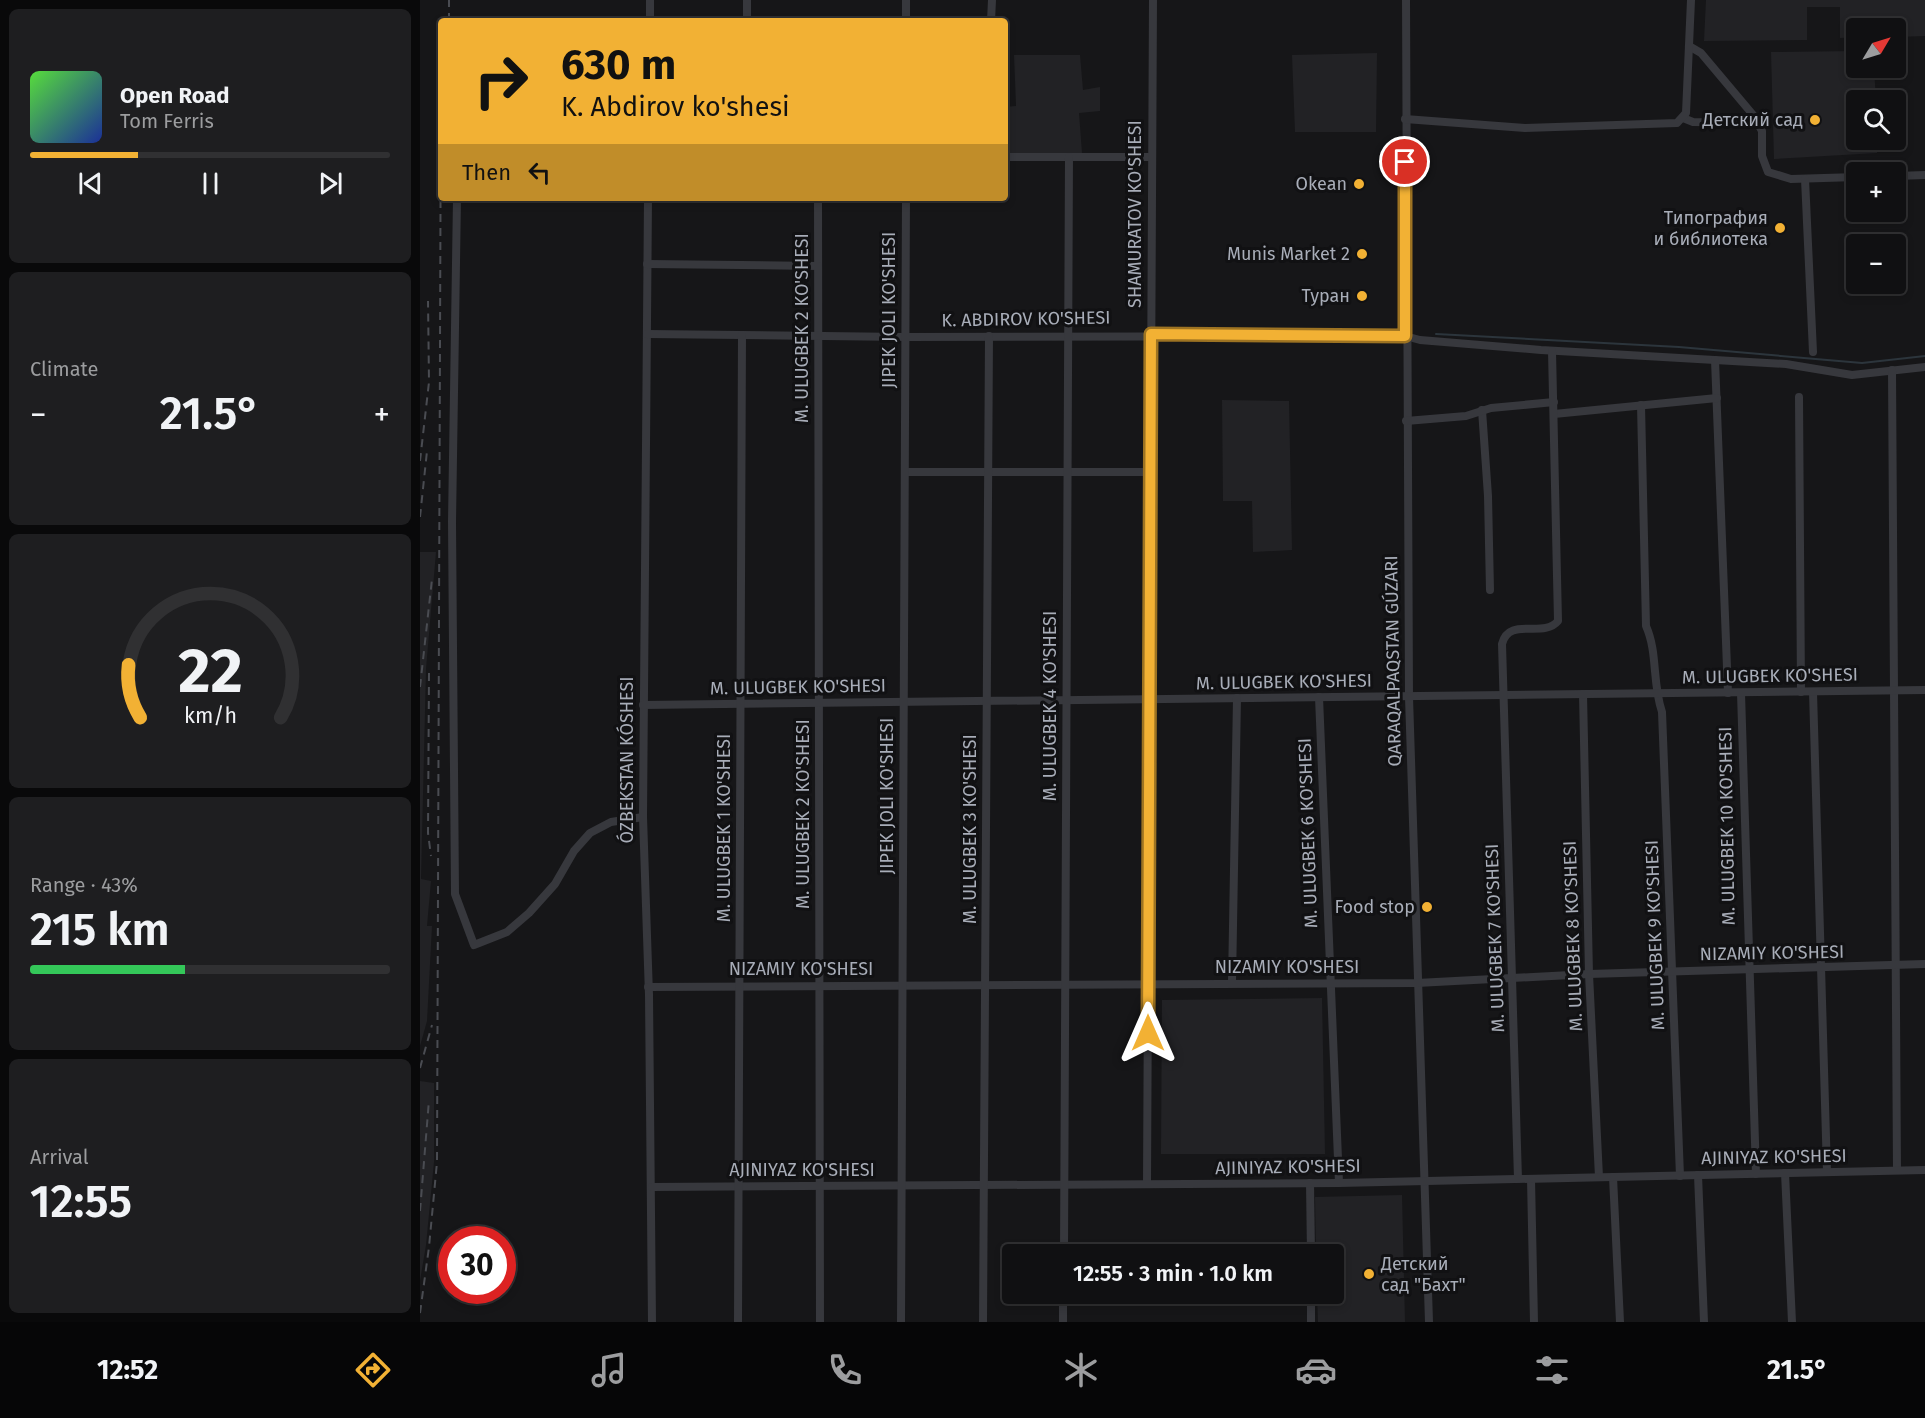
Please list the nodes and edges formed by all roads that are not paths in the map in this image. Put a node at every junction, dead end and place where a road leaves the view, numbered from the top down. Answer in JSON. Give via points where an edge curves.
{"nodes":[{"id":1,"x":650,"y":0,"type":"edge"},
{"id":2,"x":747,"y":0,"type":"edge"},
{"id":3,"x":906,"y":0,"type":"edge"},
{"id":4,"x":992,"y":0,"type":"edge"},
{"id":5,"x":1153,"y":0,"type":"edge"},
{"id":6,"x":1406,"y":0,"type":"edge"},
{"id":7,"x":1691,"y":0,"type":"edge"},
{"id":8,"x":650,"y":18,"type":"edge"},
{"id":9,"x":747,"y":18,"type":"edge"},
{"id":10,"x":906,"y":18,"type":"edge"},
{"id":11,"x":991,"y":18,"type":"edge"},
{"id":12,"x":1689,"y":46,"type":"junction"},
{"id":13,"x":1683,"y":118,"type":"junction"},
{"id":14,"x":1405,"y":119,"type":"junction"},
{"id":15,"x":1758,"y":123,"type":"junction"},
{"id":16,"x":1008,"y":157,"type":"edge"},
{"id":17,"x":1069,"y":157,"type":"junction"},
{"id":18,"x":1152,"y":157,"type":"junction"},
{"id":19,"x":1925,"y":175,"type":"edge"},
{"id":20,"x":1906,"y":176,"type":"edge"},
{"id":21,"x":1846,"y":177,"type":"edge"},
{"id":22,"x":1805,"y":178,"type":"junction"},
{"id":23,"x":457,"y":201,"type":"edge"},
{"id":24,"x":648,"y":201,"type":"edge"},
{"id":25,"x":818,"y":201,"type":"edge"},
{"id":26,"x":906,"y":201,"type":"edge"},
{"id":27,"x":647,"y":264,"type":"junction"},
{"id":28,"x":818,"y":266,"type":"junction"},
{"id":29,"x":647,"y":334,"type":"junction"},
{"id":30,"x":1151,"y":334,"type":"junction"},
{"id":31,"x":742,"y":335,"type":"junction"},
{"id":32,"x":1068,"y":335,"type":"junction"},
{"id":33,"x":818,"y":336,"type":"junction"},
{"id":34,"x":989,"y":336,"type":"junction"},
{"id":35,"x":1405,"y":336,"type":"junction"},
{"id":36,"x":905,"y":337,"type":"junction"},
{"id":37,"x":1552,"y":351,"type":"junction"},
{"id":38,"x":1813,"y":352,"type":"dead end"},
{"id":39,"x":1715,"y":360,"type":"junction"},
{"id":40,"x":1925,"y":367,"type":"edge"},
{"id":41,"x":1892,"y":370,"type":"junction"},
{"id":42,"x":1799,"y":397,"type":"dead end"},
{"id":43,"x":1717,"y":398,"type":"junction"},
{"id":44,"x":1554,"y":402,"type":"junction"},
{"id":45,"x":1641,"y":405,"type":"junction"},
{"id":46,"x":1482,"y":410,"type":"junction"},
{"id":47,"x":1554,"y":414,"type":"junction"},
{"id":48,"x":1406,"y":421,"type":"junction"},
{"id":49,"x":905,"y":472,"type":"junction"},
{"id":50,"x":988,"y":472,"type":"junction"},
{"id":51,"x":1068,"y":472,"type":"junction"},
{"id":52,"x":1150,"y":472,"type":"junction"},
{"id":53,"x":1490,"y":590,"type":"dead end"},
{"id":54,"x":1925,"y":690,"type":"edge"},
{"id":55,"x":1892,"y":691,"type":"junction"},
{"id":56,"x":1801,"y":692,"type":"junction"},
{"id":57,"x":1813,"y":692,"type":"junction"},
{"id":58,"x":1655,"y":693,"type":"junction"},
{"id":59,"x":1728,"y":693,"type":"junction"},
{"id":60,"x":1741,"y":693,"type":"junction"},
{"id":61,"x":1583,"y":694,"type":"junction"},
{"id":62,"x":1504,"y":695,"type":"junction"},
{"id":63,"x":1319,"y":697,"type":"junction"},
{"id":64,"x":1409,"y":697,"type":"junction"},
{"id":65,"x":1237,"y":698,"type":"junction"},
{"id":66,"x":1149,"y":699,"type":"junction"},
{"id":67,"x":1066,"y":700,"type":"junction"},
{"id":68,"x":987,"y":701,"type":"junction"},
{"id":69,"x":904,"y":702,"type":"junction"},
{"id":70,"x":819,"y":703,"type":"junction"},
{"id":71,"x":741,"y":704,"type":"junction"},
{"id":72,"x":644,"y":705,"type":"junction"},
{"id":73,"x":643,"y":817,"type":"junction"},
{"id":74,"x":1925,"y":964,"type":"edge"},
{"id":75,"x":1896,"y":966,"type":"junction"},
{"id":76,"x":1820,"y":969,"type":"junction"},
{"id":77,"x":1747,"y":971,"type":"junction"},
{"id":78,"x":1673,"y":972,"type":"junction"},
{"id":79,"x":1589,"y":974,"type":"junction"},
{"id":80,"x":1514,"y":977,"type":"junction"},
{"id":81,"x":1417,"y":982,"type":"junction"},
{"id":82,"x":1232,"y":983,"type":"junction"},
{"id":83,"x":1331,"y":983,"type":"junction"},
{"id":84,"x":1065,"y":984,"type":"junction"},
{"id":85,"x":1148,"y":984,"type":"junction"},
{"id":86,"x":903,"y":985,"type":"junction"},
{"id":87,"x":985,"y":985,"type":"junction"},
{"id":88,"x":739,"y":986,"type":"junction"},
{"id":89,"x":819,"y":986,"type":"junction"},
{"id":90,"x":648,"y":987,"type":"junction"},
{"id":91,"x":1897,"y":1170,"type":"junction"},
{"id":92,"x":1925,"y":1170,"type":"edge"},
{"id":93,"x":1827,"y":1172,"type":"junction"},
{"id":94,"x":1785,"y":1173,"type":"junction"},
{"id":95,"x":1755,"y":1174,"type":"junction"},
{"id":96,"x":1698,"y":1175,"type":"junction"},
{"id":97,"x":1680,"y":1176,"type":"junction"},
{"id":98,"x":1613,"y":1177,"type":"junction"},
{"id":99,"x":1599,"y":1178,"type":"junction"},
{"id":100,"x":1518,"y":1179,"type":"junction"},
{"id":101,"x":1531,"y":1179,"type":"junction"},
{"id":102,"x":1424,"y":1181,"type":"junction"},
{"id":103,"x":1310,"y":1183,"type":"junction"},
{"id":104,"x":1339,"y":1183,"type":"junction"},
{"id":105,"x":1147,"y":1184,"type":"junction"},
{"id":106,"x":984,"y":1185,"type":"junction"},
{"id":107,"x":1064,"y":1185,"type":"junction"},
{"id":108,"x":820,"y":1186,"type":"junction"},
{"id":109,"x":902,"y":1186,"type":"junction"},
{"id":110,"x":652,"y":1187,"type":"junction"},
{"id":111,"x":738,"y":1187,"type":"junction"},
{"id":112,"x":1064,"y":1244,"type":"edge"},
{"id":113,"x":1311,"y":1244,"type":"edge"},
{"id":114,"x":1063,"y":1304,"type":"edge"},
{"id":115,"x":1311,"y":1304,"type":"edge"},
{"id":116,"x":652,"y":1322,"type":"edge"},
{"id":117,"x":738,"y":1322,"type":"edge"},
{"id":118,"x":820,"y":1322,"type":"edge"},
{"id":119,"x":901,"y":1322,"type":"edge"},
{"id":120,"x":983,"y":1322,"type":"edge"},
{"id":121,"x":1063,"y":1322,"type":"edge"},
{"id":122,"x":1311,"y":1322,"type":"edge"},
{"id":123,"x":1429,"y":1322,"type":"edge"},
{"id":124,"x":1534,"y":1322,"type":"edge"},
{"id":125,"x":1620,"y":1322,"type":"edge"},
{"id":126,"x":1704,"y":1322,"type":"edge"},
{"id":127,"x":1792,"y":1322,"type":"edge"}],
"edges":[{"from":1,"to":8,"type":"street"},
{"from":2,"to":9,"type":"street"},
{"from":3,"to":10,"type":"street"},
{"from":4,"to":11,"type":"street"},
{"from":5,"to":18,"type":"street","name":"SHAMURATOV KO'SHESI"},
{"from":6,"to":14,"type":"street"},
{"from":7,"to":12,"type":"street"},
{"from":12,"to":13,"type":"street"},
{"from":12,"to":15,"type":"street","via":[[1701,52]]},
{"from":13,"to":14,"type":"street","via":[[1677,123],[1525,128]]},
{"from":13,"to":15,"type":"street","via":[[1693,122]]},
{"from":14,"to":35,"type":"street"},
{"from":15,"to":22,"type":"street","via":[[1768,172],[1791,179]]},
{"from":16,"to":17,"type":"street"},
{"from":17,"to":18,"type":"street"},
{"from":17,"to":32,"type":"street","name":"M. ULUGBEK 4 KO'SHESI"},
{"from":18,"to":30,"type":"street","name":"SHAMURATOV KO'SHESI"},
{"from":19,"to":20,"type":"street"},
{"from":21,"to":22,"type":"street"},
{"from":22,"to":38,"type":"street"},
{"from":23,"to":73,"type":"street","via":[[452,522],[455,894],[474,945],[507,932],[529,914],[590,833],[611,822]]},
{"from":24,"to":27,"type":"street","name":"ÓZBEKSTAN KÓSHESI"},
{"from":25,"to":28,"type":"street","name":"M. ULUGBEK 2 KO'SHESI"},
{"from":26,"to":36,"type":"street","name":"JIPEK JOLI KO'SHESI"},
{"from":27,"to":28,"type":"street"},
{"from":27,"to":29,"type":"street","name":"ÓZBEKSTAN KÓSHESI"},
{"from":28,"to":33,"type":"street","name":"M. ULUGBEK 2 KO'SHESI"},
{"from":29,"to":31,"type":"street","name":"K. ABDIROV KO'SHESI"},
{"from":29,"to":72,"type":"street","name":"ÓZBEKSTAN KÓSHESI"},
{"from":30,"to":32,"type":"street","name":"K. ABDIROV KO'SHESI"},
{"from":30,"to":35,"type":"street","name":"K. ABDIROV KO'SHESI"},
{"from":30,"to":52,"type":"street","name":"SHAMURATOV KO'SHESI"},
{"from":31,"to":33,"type":"street","name":"K. ABDIROV KO'SHESI"},
{"from":31,"to":71,"type":"street","name":"M. ULUGBEK 1 KO'SHESI"},
{"from":32,"to":34,"type":"street","name":"K. ABDIROV KO'SHESI"},
{"from":32,"to":51,"type":"street","name":"M. ULUGBEK 4 KO'SHESI"},
{"from":33,"to":36,"type":"street","name":"K. ABDIROV KO'SHESI"},
{"from":33,"to":70,"type":"street","name":"M. ULUGBEK 2 KO'SHESI"},
{"from":34,"to":36,"type":"street","name":"K. ABDIROV KO'SHESI"},
{"from":34,"to":50,"type":"street","name":"M. ULUGBEK 3 KO'SHESI"},
{"from":35,"to":37,"type":"street","name":"K. ABDIROV KO'SHESI"},
{"from":35,"to":48,"type":"street"},
{"from":36,"to":49,"type":"street","name":"JIPEK JOLI KO'SHESI"},
{"from":37,"to":39,"type":"street","name":"K. ABDIROV KO'SHESI"},
{"from":37,"to":44,"type":"street"},
{"from":39,"to":41,"type":"street","name":"K. ABDIROV KO'SHESI","via":[[1786,364],[1852,375]]},
{"from":39,"to":43,"type":"street"},
{"from":40,"to":41,"type":"street","name":"K. ABDIROV KO'SHESI"},
{"from":41,"to":55,"type":"street"},
{"from":42,"to":56,"type":"street"},
{"from":43,"to":45,"type":"street"},
{"from":43,"to":59,"type":"street"},
{"from":44,"to":46,"type":"street"},
{"from":44,"to":47,"type":"street"},
{"from":45,"to":47,"type":"street"},
{"from":45,"to":58,"type":"street","name":"M. ULUGBEK 9 KO'SHESI","via":[[1646,626],[1653,642]]},
{"from":46,"to":48,"type":"street","via":[[1467,416]]},
{"from":46,"to":53,"type":"street"},
{"from":47,"to":62,"type":"street","name":"M. ULUGBEK 7 KO'SHESI","via":[[1558,621],[1551,626],[1514,629],[1504,638]]},
{"from":48,"to":64,"type":"street"},
{"from":49,"to":50,"type":"street"},
{"from":49,"to":69,"type":"street","name":"JIPEK JOLI KO'SHESI"},
{"from":50,"to":51,"type":"street"},
{"from":50,"to":68,"type":"street","name":"M. ULUGBEK 3 KO'SHESI"},
{"from":51,"to":52,"type":"street"},
{"from":51,"to":67,"type":"street","name":"M. ULUGBEK 4 KO'SHESI"},
{"from":52,"to":66,"type":"street","name":"SHAMURATOV KO'SHESI"},
{"from":54,"to":55,"type":"street","name":"M. ULUGBEK KO'SHESI"},
{"from":55,"to":57,"type":"street","name":"M. ULUGBEK KO'SHESI"},
{"from":55,"to":75,"type":"street"},
{"from":56,"to":57,"type":"street","name":"M. ULUGBEK KO'SHESI"},
{"from":56,"to":60,"type":"street","name":"M. ULUGBEK KO'SHESI"},
{"from":57,"to":76,"type":"street"},
{"from":58,"to":59,"type":"street","name":"M. ULUGBEK KO'SHESI"},
{"from":58,"to":61,"type":"street","name":"M. ULUGBEK KO'SHESI"},
{"from":58,"to":78,"type":"street","name":"M. ULUGBEK 9 KO'SHESI","via":[[1662,711]]},
{"from":59,"to":60,"type":"street","name":"M. ULUGBEK KO'SHESI"},
{"from":60,"to":77,"type":"street","name":"M. ULUGBEK 10 KO'SHESI"},
{"from":61,"to":62,"type":"street","name":"M. ULUGBEK KO'SHESI"},
{"from":61,"to":79,"type":"street","name":"M. ULUGBEK 8 KO'SHESI"},
{"from":62,"to":64,"type":"street","name":"M. ULUGBEK KO'SHESI"},
{"from":62,"to":80,"type":"street","name":"M. ULUGBEK 7 KO'SHESI"},
{"from":63,"to":64,"type":"street","name":"M. ULUGBEK KO'SHESI"},
{"from":63,"to":65,"type":"street","name":"M. ULUGBEK KO'SHESI"},
{"from":63,"to":83,"type":"street","name":"M. ULUGBEK 6 KO'SHESI"},
{"from":64,"to":81,"type":"street"},
{"from":65,"to":66,"type":"street","name":"M. ULUGBEK KO'SHESI"},
{"from":65,"to":82,"type":"street"},
{"from":66,"to":67,"type":"street","name":"M. ULUGBEK KO'SHESI"},
{"from":66,"to":85,"type":"street","name":"SHAMURATOV KO'SHESI"},
{"from":67,"to":68,"type":"street","name":"M. ULUGBEK KO'SHESI"},
{"from":67,"to":84,"type":"street","name":"M. ULUGBEK 4 KO'SHESI"},
{"from":68,"to":69,"type":"street","name":"M. ULUGBEK KO'SHESI"},
{"from":68,"to":87,"type":"street","name":"M. ULUGBEK 3 KO'SHESI"},
{"from":69,"to":70,"type":"street","name":"M. ULUGBEK KO'SHESI"},
{"from":69,"to":86,"type":"street","name":"JIPEK JOLI KO'SHESI"},
{"from":70,"to":71,"type":"street","name":"M. ULUGBEK KO'SHESI"},
{"from":70,"to":89,"type":"street","name":"M. ULUGBEK 2 KO'SHESI"},
{"from":71,"to":72,"type":"street","name":"M. ULUGBEK KO'SHESI"},
{"from":71,"to":88,"type":"street","name":"M. ULUGBEK 1 KO'SHESI"},
{"from":72,"to":73,"type":"street","name":"ÓZBEKSTAN KÓSHESI"},
{"from":73,"to":90,"type":"street","name":"ÓZBEKSTAN KÓSHESI"},
{"from":74,"to":75,"type":"street","name":"NIZAMIY KO'SHESI"},
{"from":75,"to":76,"type":"street","name":"NIZAMIY KO'SHESI"},
{"from":75,"to":91,"type":"street"},
{"from":76,"to":77,"type":"street","name":"NIZAMIY KO'SHESI"},
{"from":76,"to":93,"type":"street"},
{"from":77,"to":78,"type":"street","name":"NIZAMIY KO'SHESI"},
{"from":77,"to":95,"type":"street","name":"M. ULUGBEK 10 KO'SHESI"},
{"from":78,"to":79,"type":"street","name":"NIZAMIY KO'SHESI"},
{"from":78,"to":97,"type":"street","name":"M. ULUGBEK 9 KO'SHESI"},
{"from":79,"to":80,"type":"street","name":"NIZAMIY KO'SHESI"},
{"from":79,"to":99,"type":"street","name":"M. ULUGBEK 8 KO'SHESI"},
{"from":80,"to":81,"type":"street","name":"NIZAMIY KO'SHESI"},
{"from":80,"to":100,"type":"street","name":"M. ULUGBEK 7 KO'SHESI"},
{"from":81,"to":83,"type":"street","name":"NIZAMIY KO'SHESI"},
{"from":81,"to":102,"type":"street"},
{"from":82,"to":83,"type":"street","name":"NIZAMIY KO'SHESI"},
{"from":82,"to":85,"type":"street","name":"NIZAMIY KO'SHESI"},
{"from":83,"to":104,"type":"street","name":"M. ULUGBEK 6 KO'SHESI"},
{"from":84,"to":85,"type":"street","name":"NIZAMIY KO'SHESI"},
{"from":84,"to":87,"type":"street","name":"NIZAMIY KO'SHESI"},
{"from":84,"to":107,"type":"street","name":"M. ULUGBEK 4 KO'SHESI"},
{"from":85,"to":105,"type":"street","name":"SHAMURATOV KO'SHESI"},
{"from":86,"to":87,"type":"street","name":"NIZAMIY KO'SHESI"},
{"from":86,"to":89,"type":"street","name":"NIZAMIY KO'SHESI"},
{"from":86,"to":109,"type":"street","name":"JIPEK JOLI KO'SHESI"},
{"from":87,"to":106,"type":"street","name":"M. ULUGBEK 3 KO'SHESI"},
{"from":88,"to":89,"type":"street","name":"NIZAMIY KO'SHESI"},
{"from":88,"to":90,"type":"street","name":"NIZAMIY KO'SHESI"},
{"from":88,"to":111,"type":"street","name":"M. ULUGBEK 1 KO'SHESI"},
{"from":89,"to":108,"type":"street","name":"M. ULUGBEK 2 KO'SHESI"},
{"from":90,"to":110,"type":"street","name":"ÓZBEKSTAN KÓSHESI"},
{"from":91,"to":92,"type":"street","name":"AJINIYAZ KO'SHESI"},
{"from":91,"to":93,"type":"street","name":"AJINIYAZ KO'SHESI"},
{"from":93,"to":94,"type":"street","name":"AJINIYAZ KO'SHESI"},
{"from":94,"to":95,"type":"street","name":"AJINIYAZ KO'SHESI"},
{"from":94,"to":127,"type":"street"},
{"from":95,"to":96,"type":"street","name":"AJINIYAZ KO'SHESI"},
{"from":96,"to":97,"type":"street","name":"AJINIYAZ KO'SHESI"},
{"from":96,"to":126,"type":"street"},
{"from":97,"to":98,"type":"street","name":"AJINIYAZ KO'SHESI"},
{"from":98,"to":99,"type":"street","name":"AJINIYAZ KO'SHESI"},
{"from":98,"to":125,"type":"street"},
{"from":99,"to":101,"type":"street","name":"AJINIYAZ KO'SHESI"},
{"from":100,"to":101,"type":"street","name":"AJINIYAZ KO'SHESI"},
{"from":100,"to":102,"type":"street","name":"AJINIYAZ KO'SHESI"},
{"from":101,"to":124,"type":"street"},
{"from":102,"to":104,"type":"street","name":"AJINIYAZ KO'SHESI"},
{"from":102,"to":123,"type":"street"},
{"from":103,"to":104,"type":"street","name":"AJINIYAZ KO'SHESI"},
{"from":103,"to":105,"type":"street","name":"AJINIYAZ KO'SHESI"},
{"from":103,"to":113,"type":"street"},
{"from":105,"to":107,"type":"street","name":"AJINIYAZ KO'SHESI"},
{"from":106,"to":107,"type":"street","name":"AJINIYAZ KO'SHESI"},
{"from":106,"to":109,"type":"street","name":"AJINIYAZ KO'SHESI"},
{"from":106,"to":120,"type":"street","name":"M. ULUGBEK 3 KO'SHESI"},
{"from":107,"to":112,"type":"street","name":"M. ULUGBEK 4 KO'SHESI"},
{"from":108,"to":109,"type":"street","name":"AJINIYAZ KO'SHESI"},
{"from":108,"to":111,"type":"street","name":"AJINIYAZ KO'SHESI"},
{"from":108,"to":118,"type":"street","name":"M. ULUGBEK 2 KO'SHESI"},
{"from":109,"to":119,"type":"street","name":"JIPEK JOLI KO'SHESI"},
{"from":110,"to":111,"type":"street","name":"AJINIYAZ KO'SHESI"},
{"from":110,"to":116,"type":"street","name":"ÓZBEKSTAN KÓSHESI"},
{"from":111,"to":117,"type":"street","name":"M. ULUGBEK 1 KO'SHESI"},
{"from":114,"to":121,"type":"street"},
{"from":115,"to":122,"type":"street"}]}
